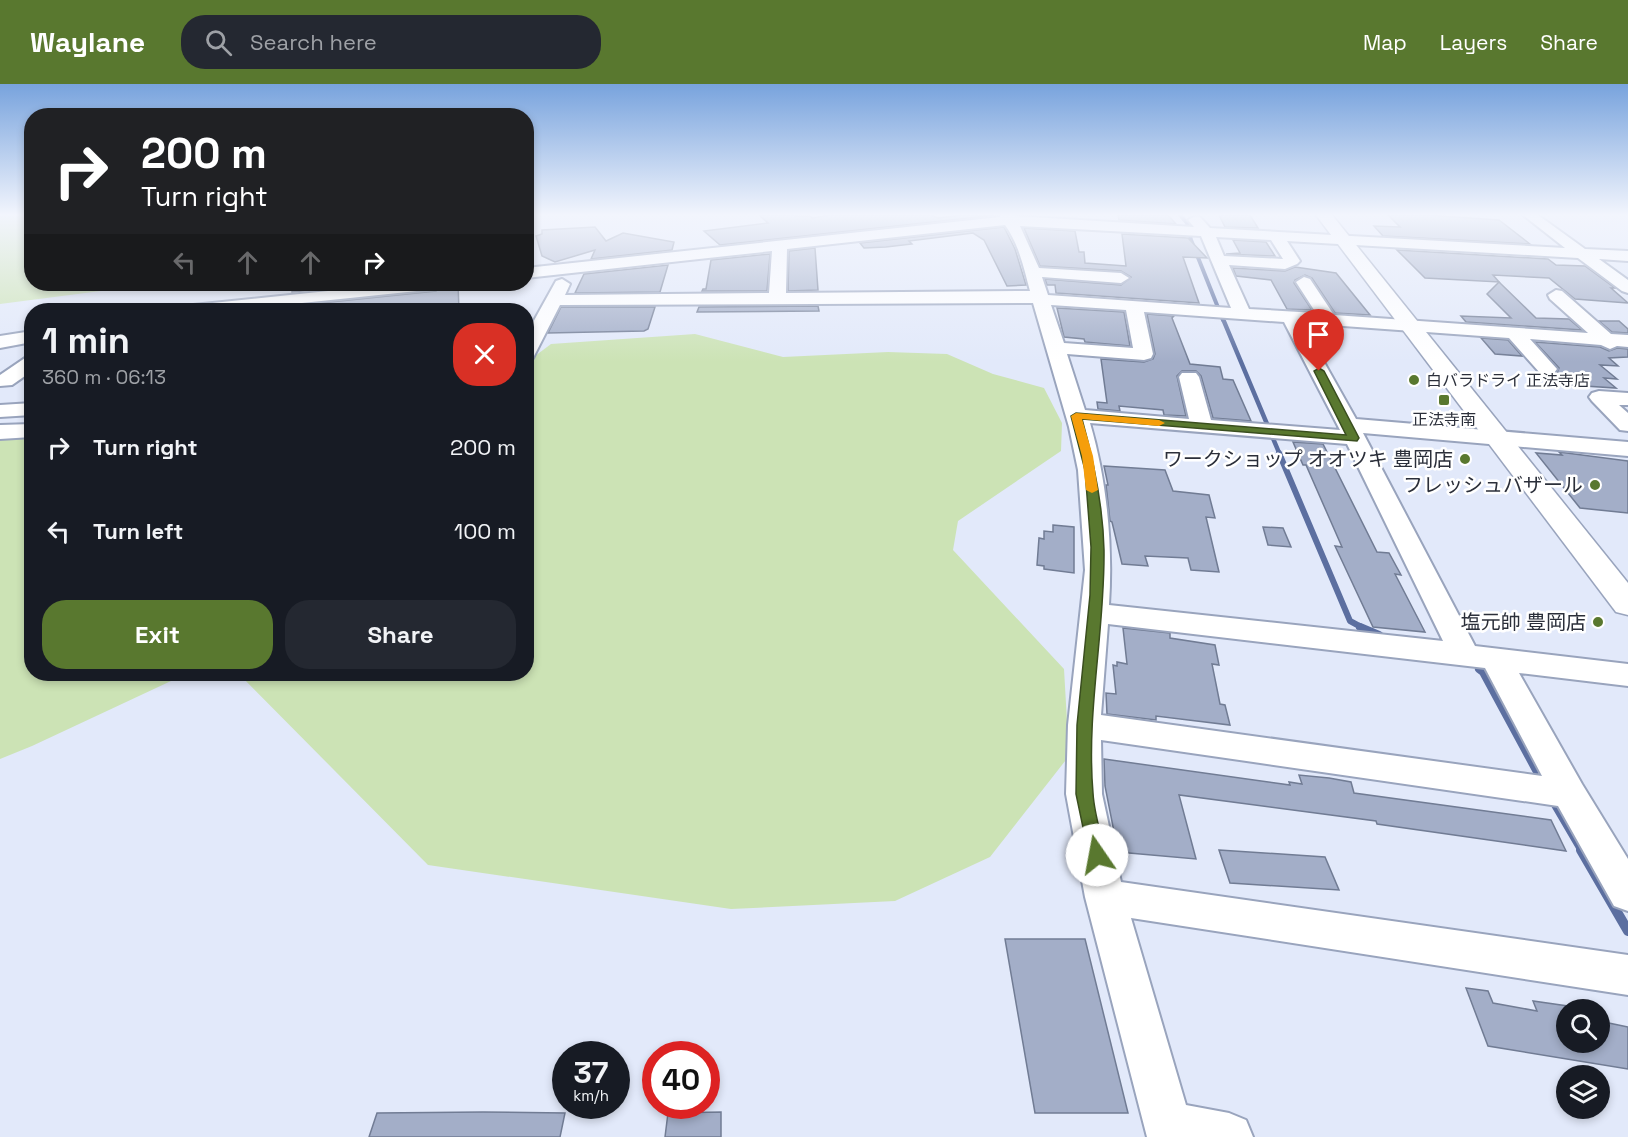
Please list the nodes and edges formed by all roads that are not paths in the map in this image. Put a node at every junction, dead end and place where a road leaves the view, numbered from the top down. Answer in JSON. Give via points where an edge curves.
{"nodes":[{"id":1,"x":625,"y":264,"type":"edge"},
{"id":2,"x":779,"y":264,"type":"edge"},
{"id":3,"x":1029,"y":264,"type":"edge"},
{"id":4,"x":1219,"y":264,"type":"edge"},
{"id":5,"x":1363,"y":264,"type":"edge"},
{"id":6,"x":1596,"y":264,"type":"edge"},
{"id":7,"x":569,"y":268,"type":"junction"},
{"id":8,"x":534,"y":272,"type":"edge"},
{"id":9,"x":1032,"y":272,"type":"junction"},
{"id":10,"x":1121,"y":278,"type":"dead end"},
{"id":11,"x":1304,"y":282,"type":"dead end"},
{"id":12,"x":1628,"y":288,"type":"edge"},
{"id":13,"x":389,"y":291,"type":"edge"},
{"id":14,"x":1556,"y":295,"type":"dead end"},
{"id":15,"x":1039,"y":297,"type":"junction"},
{"id":16,"x":777,"y":298,"type":"junction"},
{"id":17,"x":310,"y":303,"type":"edge"},
{"id":18,"x":1134,"y":306,"type":"junction"},
{"id":19,"x":1237,"y":313,"type":"junction"},
{"id":20,"x":542,"y":317,"type":"edge"},
{"id":21,"x":1290,"y":317,"type":"junction"},
{"id":22,"x":1329,"y":320,"type":"junction"},
{"id":23,"x":1410,"y":326,"type":"junction"},
{"id":24,"x":1515,"y":333,"type":"junction"},
{"id":25,"x":534,"y":336,"type":"edge"},
{"id":26,"x":24,"y":338,"type":"edge"},
{"id":27,"x":1607,"y":340,"type":"junction"},
{"id":28,"x":1628,"y":341,"type":"edge"},
{"id":29,"x":0,"y":342,"type":"edge"},
{"id":30,"x":1055,"y":348,"type":"junction"},
{"id":31,"x":1628,"y":358,"type":"edge"},
{"id":32,"x":24,"y":367,"type":"edge"},
{"id":33,"x":1547,"y":369,"type":"dead end"},
{"id":34,"x":24,"y":377,"type":"edge"},
{"id":35,"x":1189,"y":377,"type":"dead end"},
{"id":36,"x":2,"y":381,"type":"edge"},
{"id":37,"x":1628,"y":399,"type":"edge"},
{"id":38,"x":24,"y":410,"type":"edge"},
{"id":39,"x":0,"y":411,"type":"edge"},
{"id":40,"x":1076,"y":416,"type":"junction"},
{"id":41,"x":1628,"y":425,"type":"edge"},
{"id":42,"x":1202,"y":427,"type":"junction"},
{"id":43,"x":24,"y":430,"type":"edge"},
{"id":44,"x":0,"y":432,"type":"edge"},
{"id":45,"x":1351,"y":432,"type":"junction"},
{"id":46,"x":1500,"y":438,"type":"junction"},
{"id":47,"x":1628,"y":449,"type":"edge"},
{"id":48,"x":1628,"y":605,"type":"edge"},
{"id":49,"x":1095,"y":613,"type":"junction"},
{"id":50,"x":1464,"y":654,"type":"junction"},
{"id":51,"x":1496,"y":660,"type":"junction"},
{"id":52,"x":1628,"y":675,"type":"edge"},
{"id":53,"x":1084,"y":725,"type":"junction"},
{"id":54,"x":1569,"y":794,"type":"junction"},
{"id":55,"x":1628,"y":894,"type":"edge"},
{"id":56,"x":1105,"y":897,"type":"junction"},
{"id":57,"x":1628,"y":975,"type":"edge"},
{"id":58,"x":1169,"y":1131,"type":"edge"},
{"id":59,"x":1229,"y":1137,"type":"edge"}],
"edges":[{"from":1,"to":7,"type":"street"},
{"from":2,"to":16,"type":"street"},
{"from":3,"to":9,"type":"street"},
{"from":4,"to":19,"type":"street"},
{"from":5,"to":23,"type":"highway"},
{"from":6,"to":12,"type":"street"},
{"from":7,"to":8,"type":"street"},
{"from":7,"to":20,"type":"street"},
{"from":9,"to":10,"type":"street"},
{"from":9,"to":15,"type":"street"},
{"from":11,"to":22,"type":"street"},
{"from":13,"to":17,"type":"street"},
{"from":14,"to":27,"type":"street"},
{"from":15,"to":16,"type":"street"},
{"from":15,"to":18,"type":"street"},
{"from":15,"to":30,"type":"street"},
{"from":16,"to":20,"type":"street","via":[[692,293]]},
{"from":18,"to":19,"type":"street"},
{"from":18,"to":30,"type":"street","via":[[1144,354]]},
{"from":19,"to":21,"type":"street"},
{"from":20,"to":25,"type":"street"},
{"from":21,"to":22,"type":"street"},
{"from":21,"to":45,"type":"street"},
{"from":22,"to":23,"type":"street"},
{"from":23,"to":24,"type":"street"},
{"from":23,"to":46,"type":"highway"},
{"from":24,"to":27,"type":"street"},
{"from":24,"to":33,"type":"street"},
{"from":26,"to":29,"type":"street"},
{"from":27,"to":28,"type":"street"},
{"from":27,"to":31,"type":"street"},
{"from":30,"to":40,"type":"street"},
{"from":32,"to":36,"type":"street"},
{"from":34,"to":36,"type":"street"},
{"from":35,"to":42,"type":"street"},
{"from":37,"to":41,"type":"street","via":[[1599,396]]},
{"from":38,"to":39,"type":"street"},
{"from":40,"to":42,"type":"street"},
{"from":40,"to":49,"type":"street","via":[[1090,470],[1098,547]]},
{"from":42,"to":45,"type":"street","via":[[1283,433]]},
{"from":43,"to":44,"type":"street"},
{"from":45,"to":46,"type":"street"},
{"from":45,"to":50,"type":"street"},
{"from":46,"to":47,"type":"street"},
{"from":46,"to":48,"type":"highway"},
{"from":49,"to":50,"type":"street"},
{"from":49,"to":53,"type":"street"},
{"from":50,"to":51,"type":"street"},
{"from":51,"to":52,"type":"street"},
{"from":51,"to":54,"type":"street"},
{"from":53,"to":54,"type":"street"},
{"from":53,"to":56,"type":"street","via":[[1084,794]]},
{"from":54,"to":55,"type":"street"},
{"from":56,"to":57,"type":"street"},
{"from":56,"to":58,"type":"street"},
{"from":58,"to":59,"type":"street"}]}
